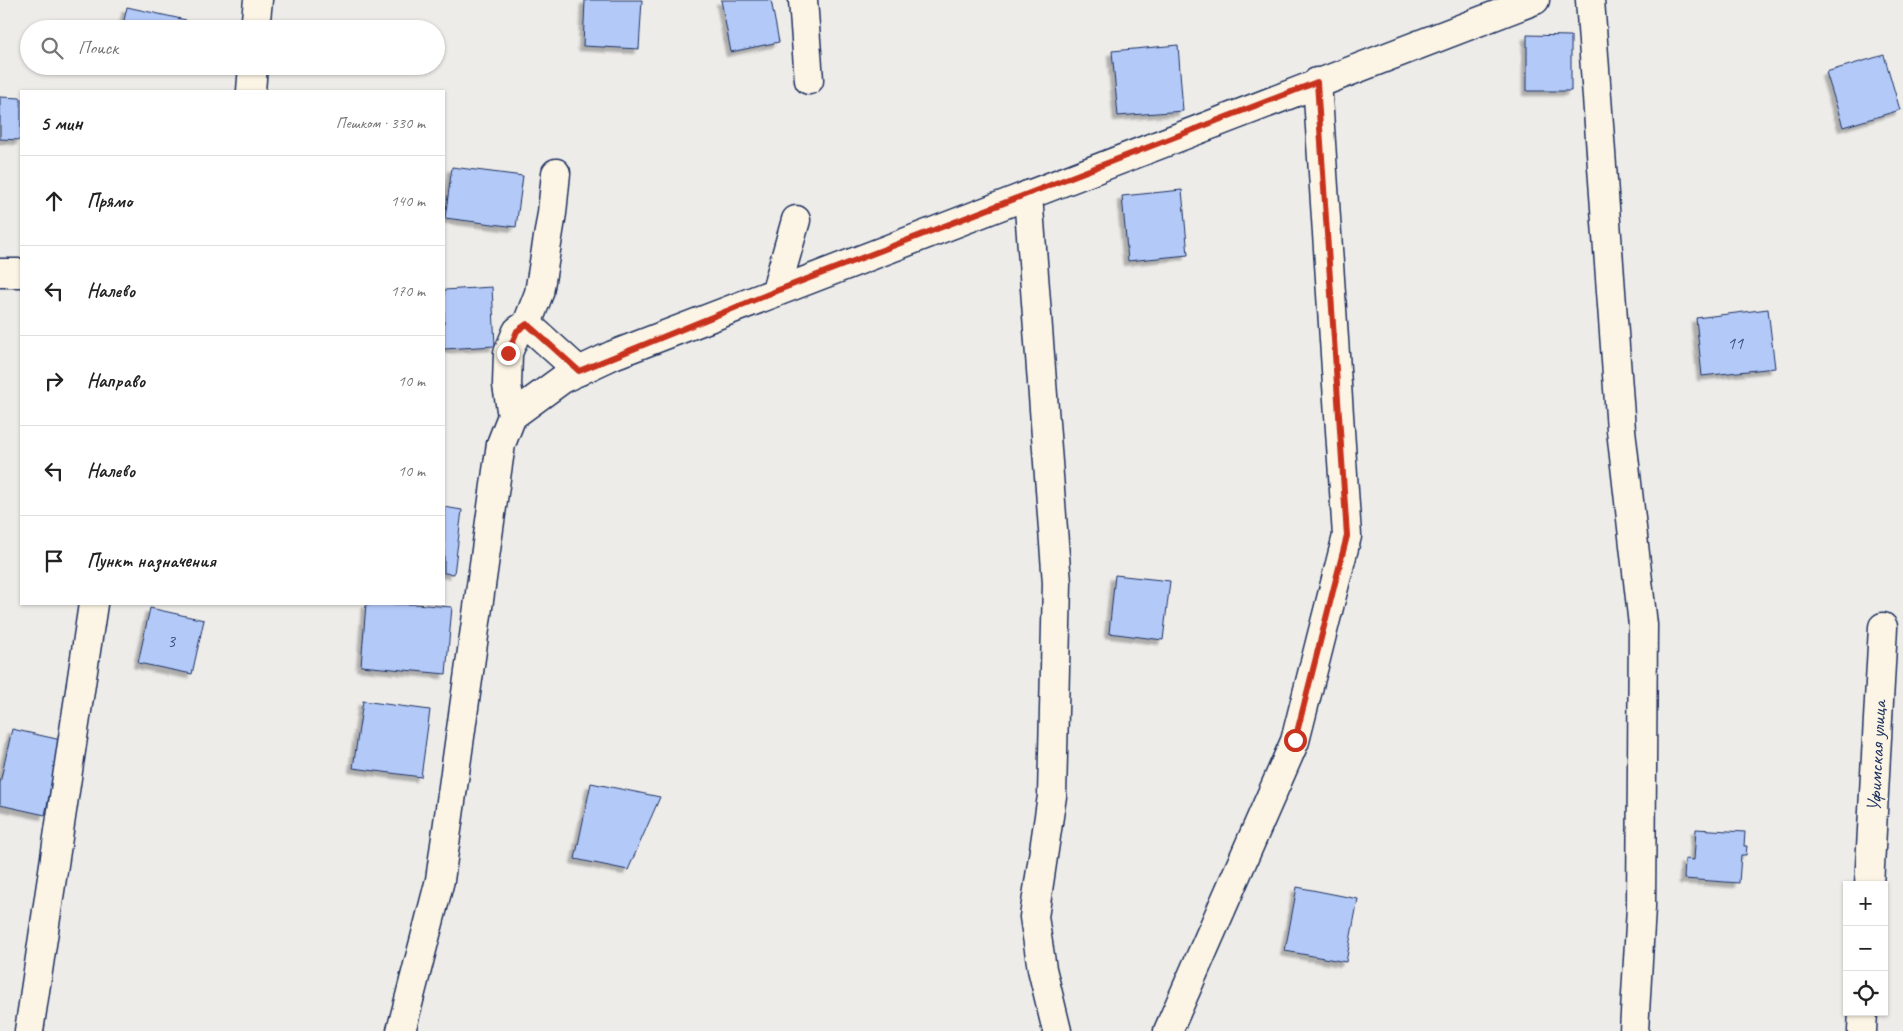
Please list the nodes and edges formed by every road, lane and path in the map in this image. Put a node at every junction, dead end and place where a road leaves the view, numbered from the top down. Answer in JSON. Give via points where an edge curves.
{"nodes":[{"id":1,"x":258,"y":0,"type":"edge"},
{"id":2,"x":803,"y":0,"type":"edge"},
{"id":3,"x":1535,"y":0,"type":"edge"},
{"id":4,"x":1590,"y":0,"type":"edge"},
{"id":5,"x":256,"y":20,"type":"edge"},
{"id":6,"x":252,"y":75,"type":"edge"},
{"id":7,"x":809,"y":80,"type":"dead end"},
{"id":8,"x":1317,"y":82,"type":"junction"},
{"id":9,"x":251,"y":90,"type":"edge"},
{"id":10,"x":556,"y":173,"type":"dead end"},
{"id":11,"x":1028,"y":195,"type":"junction"},
{"id":12,"x":796,"y":220,"type":"dead end"},
{"id":13,"x":0,"y":273,"type":"edge"},
{"id":14,"x":20,"y":273,"type":"edge"},
{"id":15,"x":776,"y":291,"type":"junction"},
{"id":16,"x":527,"y":324,"type":"junction"},
{"id":17,"x":579,"y":371,"type":"junction"},
{"id":18,"x":512,"y":416,"type":"junction"},
{"id":19,"x":93,"y":605,"type":"edge"},
{"id":20,"x":1883,"y":627,"type":"dead end"},
{"id":21,"x":1869,"y":881,"type":"edge"},
{"id":22,"x":1863,"y":1016,"type":"edge"},
{"id":23,"x":29,"y":1031,"type":"edge"},
{"id":24,"x":401,"y":1031,"type":"edge"},
{"id":25,"x":1057,"y":1031,"type":"edge"},
{"id":26,"x":1168,"y":1031,"type":"edge"},
{"id":27,"x":1634,"y":1031,"type":"edge"},
{"id":28,"x":1862,"y":1031,"type":"edge"}],
"edges":[{"from":1,"to":5,"type":"street"},
{"from":2,"to":7,"type":"street"},
{"from":3,"to":8,"type":"street"},
{"from":4,"to":27,"type":"street","via":[[1621,430],[1643,624],[1641,907]]},
{"from":6,"to":9,"type":"street"},
{"from":8,"to":11,"type":"street"},
{"from":8,"to":26,"type":"street","via":[[1347,536],[1295,740]]},
{"from":10,"to":16,"type":"street","via":[[539,293]]},
{"from":11,"to":15,"type":"street"},
{"from":11,"to":25,"type":"street","via":[[1058,584],[1052,796],[1034,918]]},
{"from":12,"to":15,"type":"street"},
{"from":13,"to":14,"type":"street"},
{"from":15,"to":17,"type":"street"},
{"from":16,"to":17,"type":"street"},
{"from":16,"to":18,"type":"street","via":[[517,331],[508,353]]},
{"from":17,"to":18,"type":"street","via":[[564,378]]},
{"from":18,"to":24,"type":"street","via":[[501,444],[440,880]]},
{"from":19,"to":23,"type":"street"},
{"from":20,"to":21,"type":"street","name":"Уфимская улица"},
{"from":22,"to":28,"type":"street"}]}
